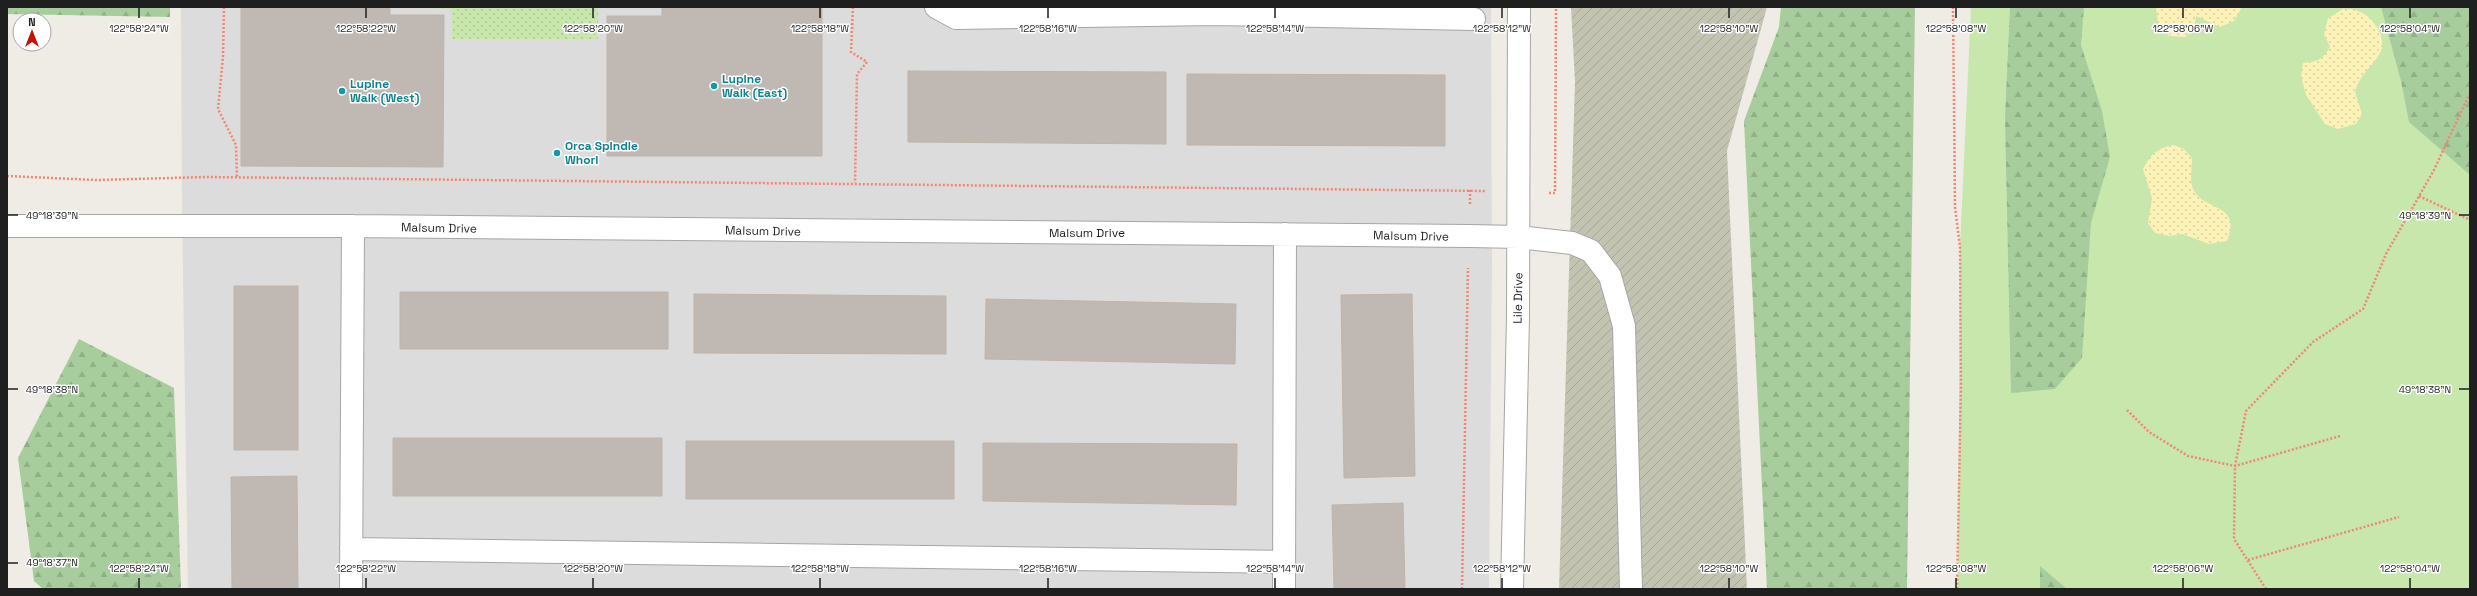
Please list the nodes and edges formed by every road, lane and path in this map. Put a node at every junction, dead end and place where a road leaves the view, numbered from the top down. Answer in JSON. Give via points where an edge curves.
{"nodes":[{"id":1,"x":224,"y":7,"type":"edge"},
{"id":2,"x":853,"y":7,"type":"edge"},
{"id":3,"x":936,"y":7,"type":"edge"},
{"id":4,"x":1519,"y":7,"type":"edge"},
{"id":5,"x":1953,"y":7,"type":"edge"},
{"id":6,"x":1474,"y":19,"type":"dead end"},
{"id":7,"x":2470,"y":93,"type":"edge"},
{"id":8,"x":7,"y":176,"type":"edge"},
{"id":9,"x":237,"y":178,"type":"junction"},
{"id":10,"x":855,"y":183,"type":"junction"},
{"id":11,"x":2419,"y":196,"type":"junction"},
{"id":12,"x":2470,"y":220,"type":"edge"},
{"id":13,"x":7,"y":226,"type":"edge"},
{"id":14,"x":353,"y":226,"type":"junction"},
{"id":15,"x":1285,"y":234,"type":"junction"},
{"id":16,"x":1470,"y":236,"type":"junction"},
{"id":17,"x":1519,"y":237,"type":"junction"},
{"id":18,"x":2126,"y":410,"type":"dead end"},
{"id":19,"x":2340,"y":436,"type":"dead end"},
{"id":20,"x":2235,"y":466,"type":"junction"},
{"id":21,"x":2399,"y":517,"type":"dead end"},
{"id":22,"x":351,"y":549,"type":"junction"},
{"id":23,"x":2248,"y":560,"type":"junction"},
{"id":24,"x":1284,"y":562,"type":"junction"},
{"id":25,"x":351,"y":589,"type":"edge"},
{"id":26,"x":1284,"y":589,"type":"edge"},
{"id":27,"x":1462,"y":589,"type":"edge"},
{"id":28,"x":1512,"y":589,"type":"edge"},
{"id":29,"x":1630,"y":589,"type":"edge"},
{"id":30,"x":1957,"y":589,"type":"edge"},
{"id":31,"x":2266,"y":589,"type":"edge"}],
"edges":[{"from":1,"to":9,"type":"path","via":[[218,109],[236,145]]},
{"from":2,"to":10,"type":"path","via":[[851,52],[867,62],[857,74]]},
{"from":3,"to":6,"type":"street","via":[[956,18],[1214,14]]},
{"from":4,"to":17,"type":"street","name":"Lile Drive"},
{"from":5,"to":30,"type":"path","via":[[1955,207],[1960,247],[1961,386]]},
{"from":7,"to":11,"type":"path"},
{"from":8,"to":9,"type":"path","via":[[98,180]]},
{"from":9,"to":10,"type":"path"},
{"from":10,"to":16,"type":"path","via":[[1470,189]]},
{"from":11,"to":12,"type":"path"},
{"from":11,"to":20,"type":"path","via":[[2386,254],[2363,309],[2313,342],[2246,411]]},
{"from":13,"to":14,"type":"street","name":"Malsum Drive"},
{"from":14,"to":15,"type":"street","name":"Malsum Drive"},
{"from":14,"to":22,"type":"street"},
{"from":15,"to":16,"type":"street","name":"Malsum Drive"},
{"from":15,"to":24,"type":"street"},
{"from":16,"to":17,"type":"street","name":"Malsum Drive"},
{"from":16,"to":27,"type":"path"},
{"from":17,"to":28,"type":"street","name":"Lile Drive"},
{"from":17,"to":29,"type":"street","name":"Malsum Drive","via":[[1572,242],[1591,251],[1610,276],[1624,326]]},
{"from":18,"to":20,"type":"path","via":[[2149,432],[2188,456]]},
{"from":19,"to":20,"type":"path"},
{"from":20,"to":23,"type":"path","via":[[2234,539]]},
{"from":21,"to":23,"type":"path"},
{"from":22,"to":24,"type":"street"},
{"from":22,"to":25,"type":"street"},
{"from":23,"to":31,"type":"path"},
{"from":24,"to":26,"type":"street"}]}
